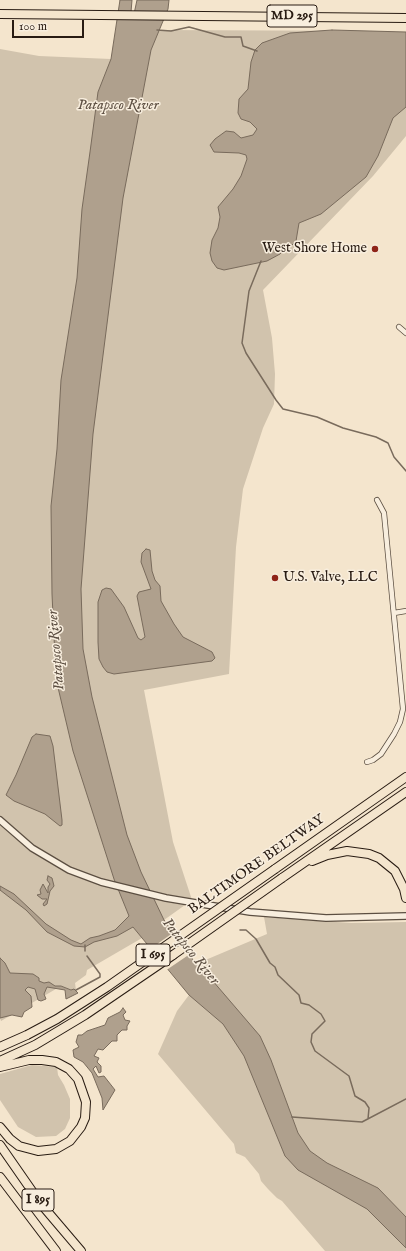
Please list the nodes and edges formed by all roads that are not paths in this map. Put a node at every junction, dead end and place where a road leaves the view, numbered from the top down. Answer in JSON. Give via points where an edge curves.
{"nodes":[{"id":1,"x":0,"y":14,"type":"edge"},
{"id":2,"x":406,"y":18,"type":"edge"},
{"id":3,"x":399,"y":327,"type":"dead end"},
{"id":4,"x":406,"y":333,"type":"edge"},
{"id":5,"x":377,"y":500,"type":"dead end"},
{"id":6,"x":406,"y":611,"type":"edge"},
{"id":7,"x":394,"y":613,"type":"junction"},
{"id":8,"x":400,"y":672,"type":"junction"},
{"id":9,"x":406,"y":672,"type":"edge"},
{"id":10,"x":367,"y":762,"type":"dead end"},
{"id":11,"x":406,"y":774,"type":"edge"},
{"id":12,"x":406,"y":777,"type":"edge"},
{"id":13,"x":406,"y":792,"type":"edge"},
{"id":14,"x":377,"y":797,"type":"junction"},
{"id":15,"x":0,"y":820,"type":"edge"},
{"id":16,"x":291,"y":871,"type":"junction"},
{"id":17,"x":406,"y":898,"type":"edge"},
{"id":18,"x":406,"y":916,"type":"edge"},
{"id":19,"x":0,"y":1047,"type":"edge"},
{"id":20,"x":0,"y":1061,"type":"edge"},
{"id":21,"x":0,"y":1067,"type":"edge"},
{"id":22,"x":0,"y":1128,"type":"edge"},
{"id":23,"x":0,"y":1145,"type":"edge"},
{"id":24,"x":0,"y":1177,"type":"edge"},
{"id":25,"x":56,"y":1251,"type":"edge"},
{"id":26,"x":81,"y":1251,"type":"edge"}],
"edges":[{"from":1,"to":2,"type":"highway","number":"MD 295"},
{"from":3,"to":4,"type":"street"},
{"from":5,"to":7,"type":"street","via":[[384,513]]},
{"from":6,"to":7,"type":"street"},
{"from":7,"to":8,"type":"street"},
{"from":8,"to":9,"type":"street"},
{"from":8,"to":10,"type":"street","via":[[403,709],[400,722],[381,754]]},
{"from":11,"to":14,"type":"highway"},
{"from":12,"to":14,"type":"highway","name":"BALTIMORE BELTWAY","number":"I 695"},
{"from":13,"to":16,"type":"highway","name":"BALTIMORE BELTWAY","number":"I 695"},
{"from":14,"to":19,"type":"highway","name":"BALTIMORE BELTWAY","number":"I 695","bridge":true,"via":[[107,987],[57,1019]]},
{"from":15,"to":18,"type":"street","via":[[32,848],[76,873],[166,898],[250,912],[326,918]]},
{"from":16,"to":17,"type":"highway","via":[[336,852],[369,854],[379,858],[395,871]]},
{"from":16,"to":20,"type":"highway","name":"BALTIMORE BELTWAY","number":"I 695","bridge":true,"via":[[113,997],[34,1045]]},
{"from":21,"to":22,"type":"highway","via":[[29,1060],[56,1062],[69,1069],[78,1079],[86,1102],[85,1118],[81,1127],[70,1141],[56,1149],[38,1151],[19,1146]]},
{"from":23,"to":26,"type":"highway","number":"I 895","via":[[41,1204]]},
{"from":24,"to":25,"type":"highway","number":"I 895"}]}
